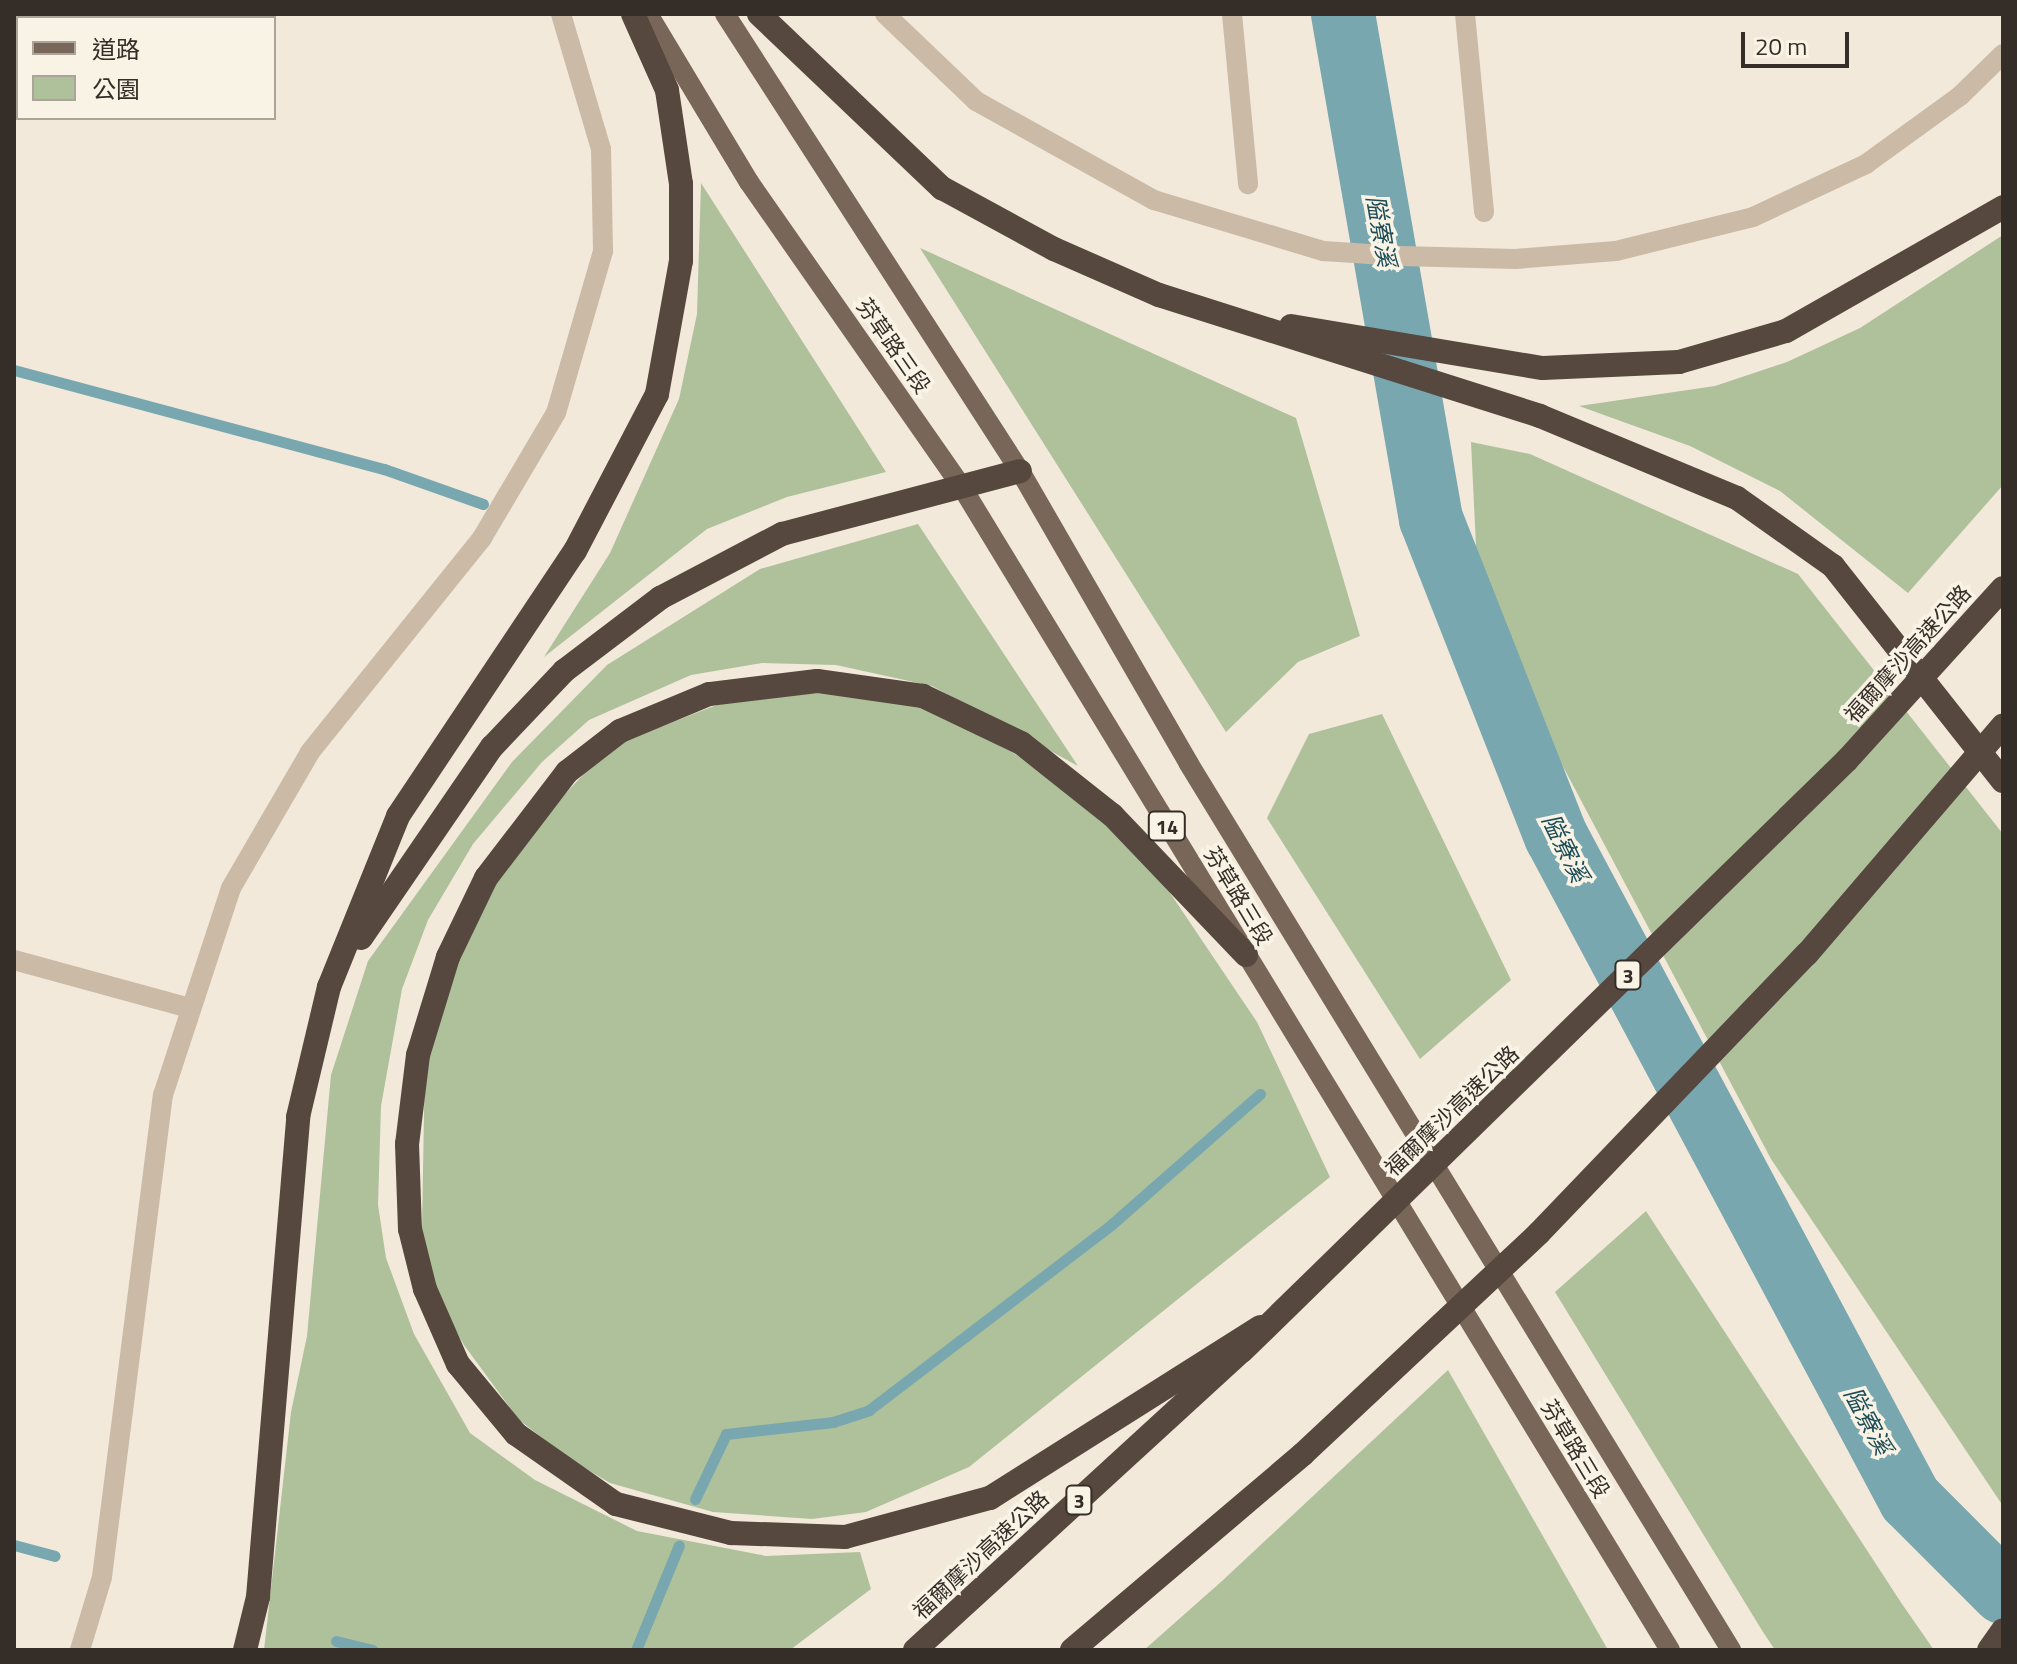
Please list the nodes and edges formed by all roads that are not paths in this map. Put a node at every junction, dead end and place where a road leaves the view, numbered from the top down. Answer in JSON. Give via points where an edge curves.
{"nodes":[{"id":1,"x":561,"y":14,"type":"edge"},
{"id":2,"x":633,"y":14,"type":"edge"},
{"id":3,"x":648,"y":14,"type":"edge"},
{"id":4,"x":725,"y":14,"type":"edge"},
{"id":5,"x":759,"y":14,"type":"edge"},
{"id":6,"x":885,"y":14,"type":"edge"},
{"id":7,"x":1232,"y":14,"type":"edge"},
{"id":8,"x":1465,"y":14,"type":"edge"},
{"id":9,"x":2003,"y":54,"type":"edge"},
{"id":10,"x":1248,"y":184,"type":"dead end"},
{"id":11,"x":2003,"y":207,"type":"edge"},
{"id":12,"x":1484,"y":212,"type":"dead end"},
{"id":13,"x":1231,"y":316,"type":"junction"},
{"id":14,"x":1020,"y":471,"type":"junction"},
{"id":15,"x":960,"y":484,"type":"junction"},
{"id":16,"x":2003,"y":588,"type":"edge"},
{"id":17,"x":2003,"y":725,"type":"edge"},
{"id":18,"x":2003,"y":781,"type":"edge"},
{"id":19,"x":1246,"y":955,"type":"junction"},
{"id":20,"x":14,"y":960,"type":"edge"},
{"id":21,"x":329,"y":987,"type":"junction"},
{"id":22,"x":189,"y":1008,"type":"junction"},
{"id":23,"x":1238,"y":1347,"type":"junction"},
{"id":24,"x":2003,"y":1630,"type":"edge"},
{"id":25,"x":80,"y":1650,"type":"edge"},
{"id":26,"x":245,"y":1650,"type":"edge"},
{"id":27,"x":915,"y":1650,"type":"edge"},
{"id":28,"x":1072,"y":1650,"type":"edge"},
{"id":29,"x":1670,"y":1650,"type":"edge"},
{"id":30,"x":1731,"y":1650,"type":"edge"},
{"id":31,"x":1989,"y":1650,"type":"edge"}],
"edges":[{"from":1,"to":22,"type":"street","via":[[601,149],[603,251],[556,413],[482,538],[310,752],[231,888]]},
{"from":2,"to":21,"type":"highway","via":[[667,90],[681,184],[681,261],[657,394],[575,551],[398,816]]},
{"from":3,"to":15,"type":"main road","name":"芬草路三段","number":"14","via":[[749,182]]},
{"from":4,"to":14,"type":"main road","name":"芬草路三段","number":"14"},
{"from":5,"to":13,"type":"highway","via":[[942,188],[1054,249],[1159,295]]},
{"from":6,"to":9,"type":"street","via":[[976,101],[1154,200],[1249,234],[1323,251],[1515,259],[1616,251],[1753,217],[1866,164],[1960,96]]},
{"from":7,"to":10,"type":"street"},
{"from":8,"to":12,"type":"street"},
{"from":11,"to":13,"type":"highway","via":[[1786,331],[1679,362],[1543,368]]},
{"from":13,"to":18,"type":"highway","via":[[1540,416],[1737,498],[1833,566]]},
{"from":14,"to":15,"type":"highway"},
{"from":14,"to":30,"type":"main road","name":"芬草路三段","number":"14","via":[[1189,764]]},
{"from":15,"to":19,"type":"main road","name":"芬草路三段","number":"14"},
{"from":15,"to":21,"type":"highway","via":[[782,534],[660,598],[564,671],[492,747]]},
{"from":16,"to":23,"type":"highway","name":"福爾摩沙高速公路","number":"3","bridge":true,"via":[[1847,760],[1286,1310]]},
{"from":17,"to":28,"type":"highway","bridge":true,"via":[[1807,954],[1550,1222],[1303,1454]]},
{"from":19,"to":23,"type":"highway","via":[[1112,815],[1021,743],[923,696],[817,681],[709,694],[620,731],[567,772],[486,878],[448,957],[418,1055],[407,1144],[410,1229],[425,1289],[458,1364],[516,1434],[616,1504],[731,1533],[845,1537],[990,1498]]},
{"from":19,"to":29,"type":"main road","name":"芬草路三段","number":"14"},
{"from":20,"to":22,"type":"street"},
{"from":21,"to":26,"type":"highway","via":[[298,1117],[258,1597]]},
{"from":22,"to":25,"type":"street","via":[[163,1095],[102,1577]]},
{"from":23,"to":27,"type":"highway","name":"福爾摩沙高速公路","number":"3"},
{"from":24,"to":31,"type":"highway"}]}
